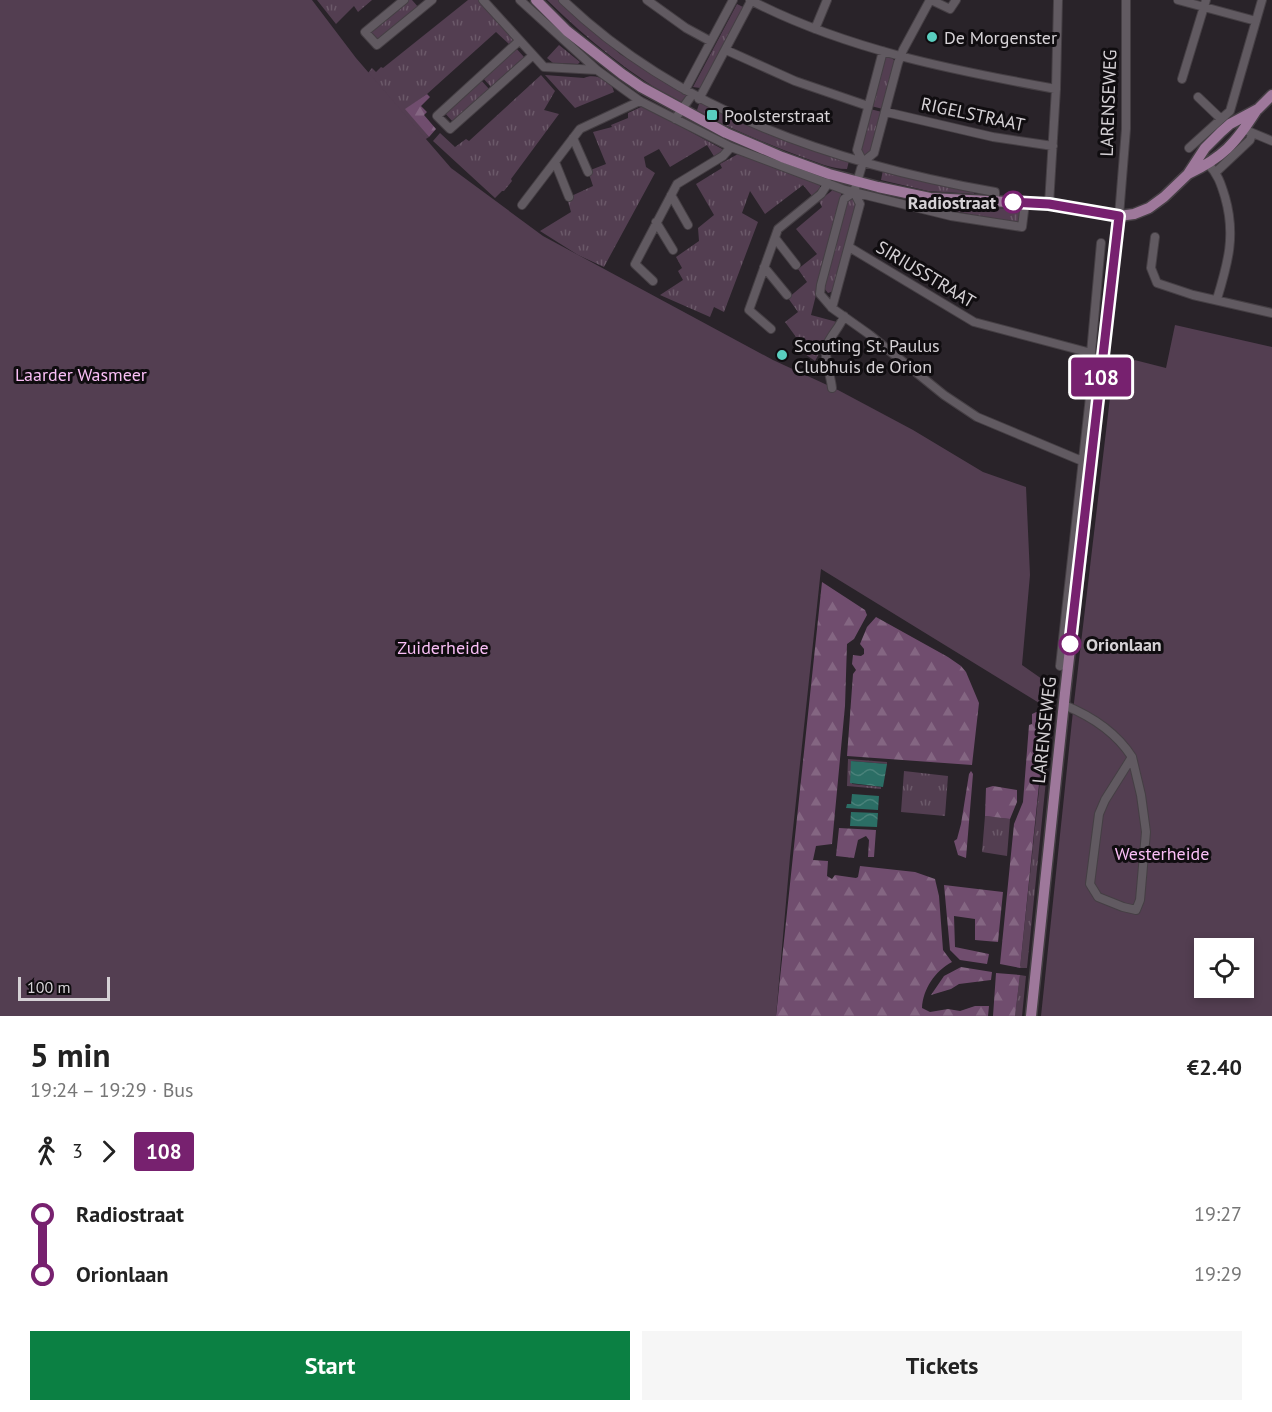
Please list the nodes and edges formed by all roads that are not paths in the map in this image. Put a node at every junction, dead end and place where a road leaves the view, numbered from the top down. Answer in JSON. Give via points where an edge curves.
{"nodes":[{"id":1,"x":404,"y":0,"type":"edge"},
{"id":2,"x":432,"y":0,"type":"edge"},
{"id":3,"x":483,"y":0,"type":"edge"},
{"id":4,"x":520,"y":0,"type":"edge"},
{"id":5,"x":563,"y":0,"type":"edge"},
{"id":6,"x":647,"y":0,"type":"edge"},
{"id":7,"x":733,"y":0,"type":"edge"},
{"id":8,"x":751,"y":0,"type":"edge"},
{"id":9,"x":827,"y":0,"type":"edge"},
{"id":10,"x":931,"y":0,"type":"edge"},
{"id":11,"x":956,"y":0,"type":"edge"},
{"id":12,"x":1058,"y":0,"type":"edge"},
{"id":13,"x":1126,"y":0,"type":"edge"},
{"id":14,"x":1178,"y":0,"type":"edge"},
{"id":15,"x":1262,"y":0,"type":"edge"},
{"id":16,"x":536,"y":2,"type":"edge"},
{"id":17,"x":1205,"y":3,"type":"edge"},
{"id":18,"x":1256,"y":21,"type":"junction"},
{"id":19,"x":815,"y":28,"type":"junction"},
{"id":20,"x":519,"y":41,"type":"junction"},
{"id":21,"x":710,"y":41,"type":"junction"},
{"id":22,"x":726,"y":50,"type":"junction"},
{"id":23,"x":883,"y":51,"type":"junction"},
{"id":24,"x":532,"y":56,"type":"junction"},
{"id":25,"x":901,"y":56,"type":"junction"},
{"id":26,"x":597,"y":70,"type":"junction"},
{"id":27,"x":1182,"y":79,"type":"dead end"},
{"id":28,"x":1056,"y":89,"type":"junction"},
{"id":29,"x":692,"y":94,"type":"junction"},
{"id":30,"x":1272,"y":95,"type":"edge"},
{"id":31,"x":1198,"y":97,"type":"dead end"},
{"id":32,"x":640,"y":101,"type":"junction"},
{"id":33,"x":868,"y":106,"type":"junction"},
{"id":34,"x":1258,"y":109,"type":"junction"},
{"id":35,"x":886,"y":112,"type":"junction"},
{"id":36,"x":678,"y":114,"type":"junction"},
{"id":37,"x":1234,"y":116,"type":"junction"},
{"id":38,"x":1221,"y":119,"type":"junction"},
{"id":39,"x":1249,"y":131,"type":"junction"},
{"id":40,"x":1221,"y":132,"type":"junction"},
{"id":41,"x":573,"y":138,"type":"junction"},
{"id":42,"x":1212,"y":141,"type":"junction"},
{"id":43,"x":1272,"y":141,"type":"edge"},
{"id":44,"x":1234,"y":143,"type":"junction"},
{"id":45,"x":1053,"y":146,"type":"junction"},
{"id":46,"x":731,"y":147,"type":"junction"},
{"id":47,"x":1189,"y":148,"type":"dead end"},
{"id":48,"x":1222,"y":154,"type":"junction"},
{"id":49,"x":555,"y":162,"type":"junction"},
{"id":50,"x":863,"y":162,"type":"junction"},
{"id":51,"x":1212,"y":168,"type":"junction"},
{"id":52,"x":588,"y":172,"type":"dead end"},
{"id":53,"x":1188,"y":174,"type":"junction"},
{"id":54,"x":828,"y":183,"type":"junction"},
{"id":55,"x":856,"y":187,"type":"junction"},
{"id":56,"x":671,"y":195,"type":"junction"},
{"id":57,"x":569,"y":197,"type":"dead end"},
{"id":58,"x":995,"y":201,"type":"junction"},
{"id":59,"x":1025,"y":203,"type":"junction"},
{"id":60,"x":1049,"y":204,"type":"junction"},
{"id":61,"x":522,"y":205,"type":"dead end"},
{"id":62,"x":1119,"y":211,"type":"junction"},
{"id":63,"x":656,"y":222,"type":"junction"},
{"id":64,"x":688,"y":225,"type":"dead end"},
{"id":65,"x":1155,"y":237,"type":"dead end"},
{"id":66,"x":775,"y":238,"type":"junction"},
{"id":67,"x":1101,"y":243,"type":"dead end"},
{"id":68,"x":849,"y":247,"type":"junction"},
{"id":69,"x":674,"y":250,"type":"dead end"},
{"id":70,"x":796,"y":265,"type":"dead end"},
{"id":71,"x":764,"y":267,"type":"junction"},
{"id":72,"x":653,"y":281,"type":"dead end"},
{"id":73,"x":787,"y":295,"type":"dead end"},
{"id":74,"x":1217,"y":299,"type":"junction"},
{"id":75,"x":832,"y":308,"type":"junction"},
{"id":76,"x":749,"y":310,"type":"junction"},
{"id":77,"x":1272,"y":313,"type":"edge"},
{"id":78,"x":844,"y":316,"type":"junction"},
{"id":79,"x":745,"y":319,"type":"dead end"},
{"id":80,"x":771,"y":329,"type":"dead end"},
{"id":81,"x":1091,"y":353,"type":"junction"},
{"id":82,"x":832,"y":388,"type":"dead end"},
{"id":83,"x":1082,"y":461,"type":"junction"},
{"id":84,"x":1060,"y":666,"type":"dead end"},
{"id":85,"x":1064,"y":705,"type":"junction"},
{"id":86,"x":1132,"y":757,"type":"junction"},
{"id":87,"x":1031,"y":1016,"type":"edge"}],
"edges":[{"from":1,"to":2,"type":"street","via":[[365,32],[377,45]]},
{"from":3,"to":20,"type":"street"},
{"from":4,"to":26,"type":"street"},
{"from":5,"to":29,"type":"street","via":[[633,58]]},
{"from":6,"to":21,"type":"street"},
{"from":7,"to":21,"type":"street"},
{"from":8,"to":19,"type":"street"},
{"from":8,"to":22,"type":"street"},
{"from":9,"to":19,"type":"street"},
{"from":10,"to":11,"type":"street","via":[[950,9]]},
{"from":10,"to":25,"type":"street"},
{"from":12,"to":28,"type":"street"},
{"from":13,"to":62,"type":"street","name":"LARENSEWEG","via":[[1126,129]]},
{"from":14,"to":17,"type":"street"},
{"from":15,"to":18,"type":"street"},
{"from":16,"to":36,"type":"main road","via":[[596,55]]},
{"from":17,"to":18,"type":"street"},
{"from":17,"to":27,"type":"street"},
{"from":18,"to":37,"type":"street"},
{"from":19,"to":23,"type":"street"},
{"from":20,"to":24,"type":"street"},
{"from":20,"to":24,"type":"street","via":[[437,116],[450,129]]},
{"from":21,"to":29,"type":"street"},
{"from":22,"to":29,"type":"street"},
{"from":22,"to":33,"type":"street","via":[[795,81]]},
{"from":23,"to":25,"type":"street"},
{"from":23,"to":33,"type":"street"},
{"from":24,"to":26,"type":"street","via":[[544,67]]},
{"from":25,"to":28,"type":"street"},
{"from":25,"to":35,"type":"street"},
{"from":26,"to":32,"type":"street"},
{"from":28,"to":45,"type":"street"},
{"from":29,"to":36,"type":"street"},
{"from":29,"to":50,"type":"street","via":[[800,143]]},
{"from":30,"to":34,"type":"main road"},
{"from":31,"to":38,"type":"street"},
{"from":32,"to":36,"type":"street"},
{"from":32,"to":41,"type":"street","via":[[580,129]]},
{"from":33,"to":50,"type":"street","via":[[857,150]]},
{"from":34,"to":37,"type":"main road"},
{"from":34,"to":39,"type":"main road"},
{"from":35,"to":45,"type":"street","name":"RIGELSTRAAT","via":[[993,137]]},
{"from":35,"to":50,"type":"street","via":[[874,153]]},
{"from":36,"to":46,"type":"street"},
{"from":36,"to":55,"type":"main road"},
{"from":37,"to":38,"type":"street"},
{"from":37,"to":40,"type":"main road"},
{"from":38,"to":47,"type":"street"},
{"from":39,"to":43,"type":"street"},
{"from":39,"to":44,"type":"main road"},
{"from":39,"to":51,"type":"street","via":[[1250,140]]},
{"from":40,"to":42,"type":"main road"},
{"from":40,"to":44,"type":"street","via":[[1231,129],[1236,136]]},
{"from":41,"to":49,"type":"street"},
{"from":41,"to":52,"type":"street"},
{"from":42,"to":48,"type":"street","via":[[1209,150]]},
{"from":42,"to":53,"type":"main road"},
{"from":44,"to":48,"type":"main road"},
{"from":45,"to":60,"type":"street"},
{"from":46,"to":54,"type":"street"},
{"from":46,"to":56,"type":"street","via":[[677,184]]},
{"from":48,"to":51,"type":"main road"},
{"from":49,"to":57,"type":"street"},
{"from":49,"to":61,"type":"street"},
{"from":50,"to":55,"type":"street"},
{"from":50,"to":58,"type":"street","via":[[995,192]]},
{"from":51,"to":53,"type":"main road"},
{"from":51,"to":74,"type":"street","via":[[1230,215],[1231,251]]},
{"from":53,"to":62,"type":"main road","via":[[1149,208],[1134,214]]},
{"from":54,"to":55,"type":"street"},
{"from":54,"to":66,"type":"street","via":[[821,194],[778,230]]},
{"from":55,"to":58,"type":"main road","via":[[930,198]]},
{"from":55,"to":59,"type":"street","via":[[951,216],[1022,227]]},
{"from":55,"to":68,"type":"street","via":[[860,204]]},
{"from":55,"to":75,"type":"street","via":[[844,199],[821,285],[820,294]]},
{"from":56,"to":63,"type":"street"},
{"from":56,"to":64,"type":"street"},
{"from":58,"to":59,"type":"main road"},
{"from":59,"to":60,"type":"main road"},
{"from":60,"to":62,"type":"main road","via":[[1099,214]]},
{"from":62,"to":85,"type":"main road","name":"LARENSEWEG"},
{"from":63,"to":69,"type":"street"},
{"from":63,"to":72,"type":"street","via":[[635,264]]},
{"from":65,"to":74,"type":"street","via":[[1151,268],[1157,283]]},
{"from":66,"to":70,"type":"street"},
{"from":66,"to":71,"type":"street"},
{"from":67,"to":81,"type":"street","name":"LARENSEWEG"},
{"from":68,"to":75,"type":"street"},
{"from":68,"to":81,"type":"street","name":"SIRIUSSTRAAT","via":[[974,322]]},
{"from":71,"to":73,"type":"street"},
{"from":71,"to":76,"type":"street"},
{"from":74,"to":77,"type":"street"},
{"from":75,"to":78,"type":"street"},
{"from":76,"to":79,"type":"street"},
{"from":76,"to":80,"type":"street"},
{"from":78,"to":82,"type":"street","via":[[826,351]]},
{"from":78,"to":83,"type":"street","via":[[977,417]]},
{"from":81,"to":83,"type":"street","name":"LARENSEWEG","via":[[1094,361]]},
{"from":83,"to":84,"type":"street","name":"LARENSEWEG"},
{"from":85,"to":86,"type":"street","via":[[1113,734]]},
{"from":85,"to":87,"type":"main road","name":"LARENSEWEG"},
{"from":86,"to":86,"type":"street","via":[[1099,814],[1090,884],[1098,897],[1136,910],[1146,832]]}]}
